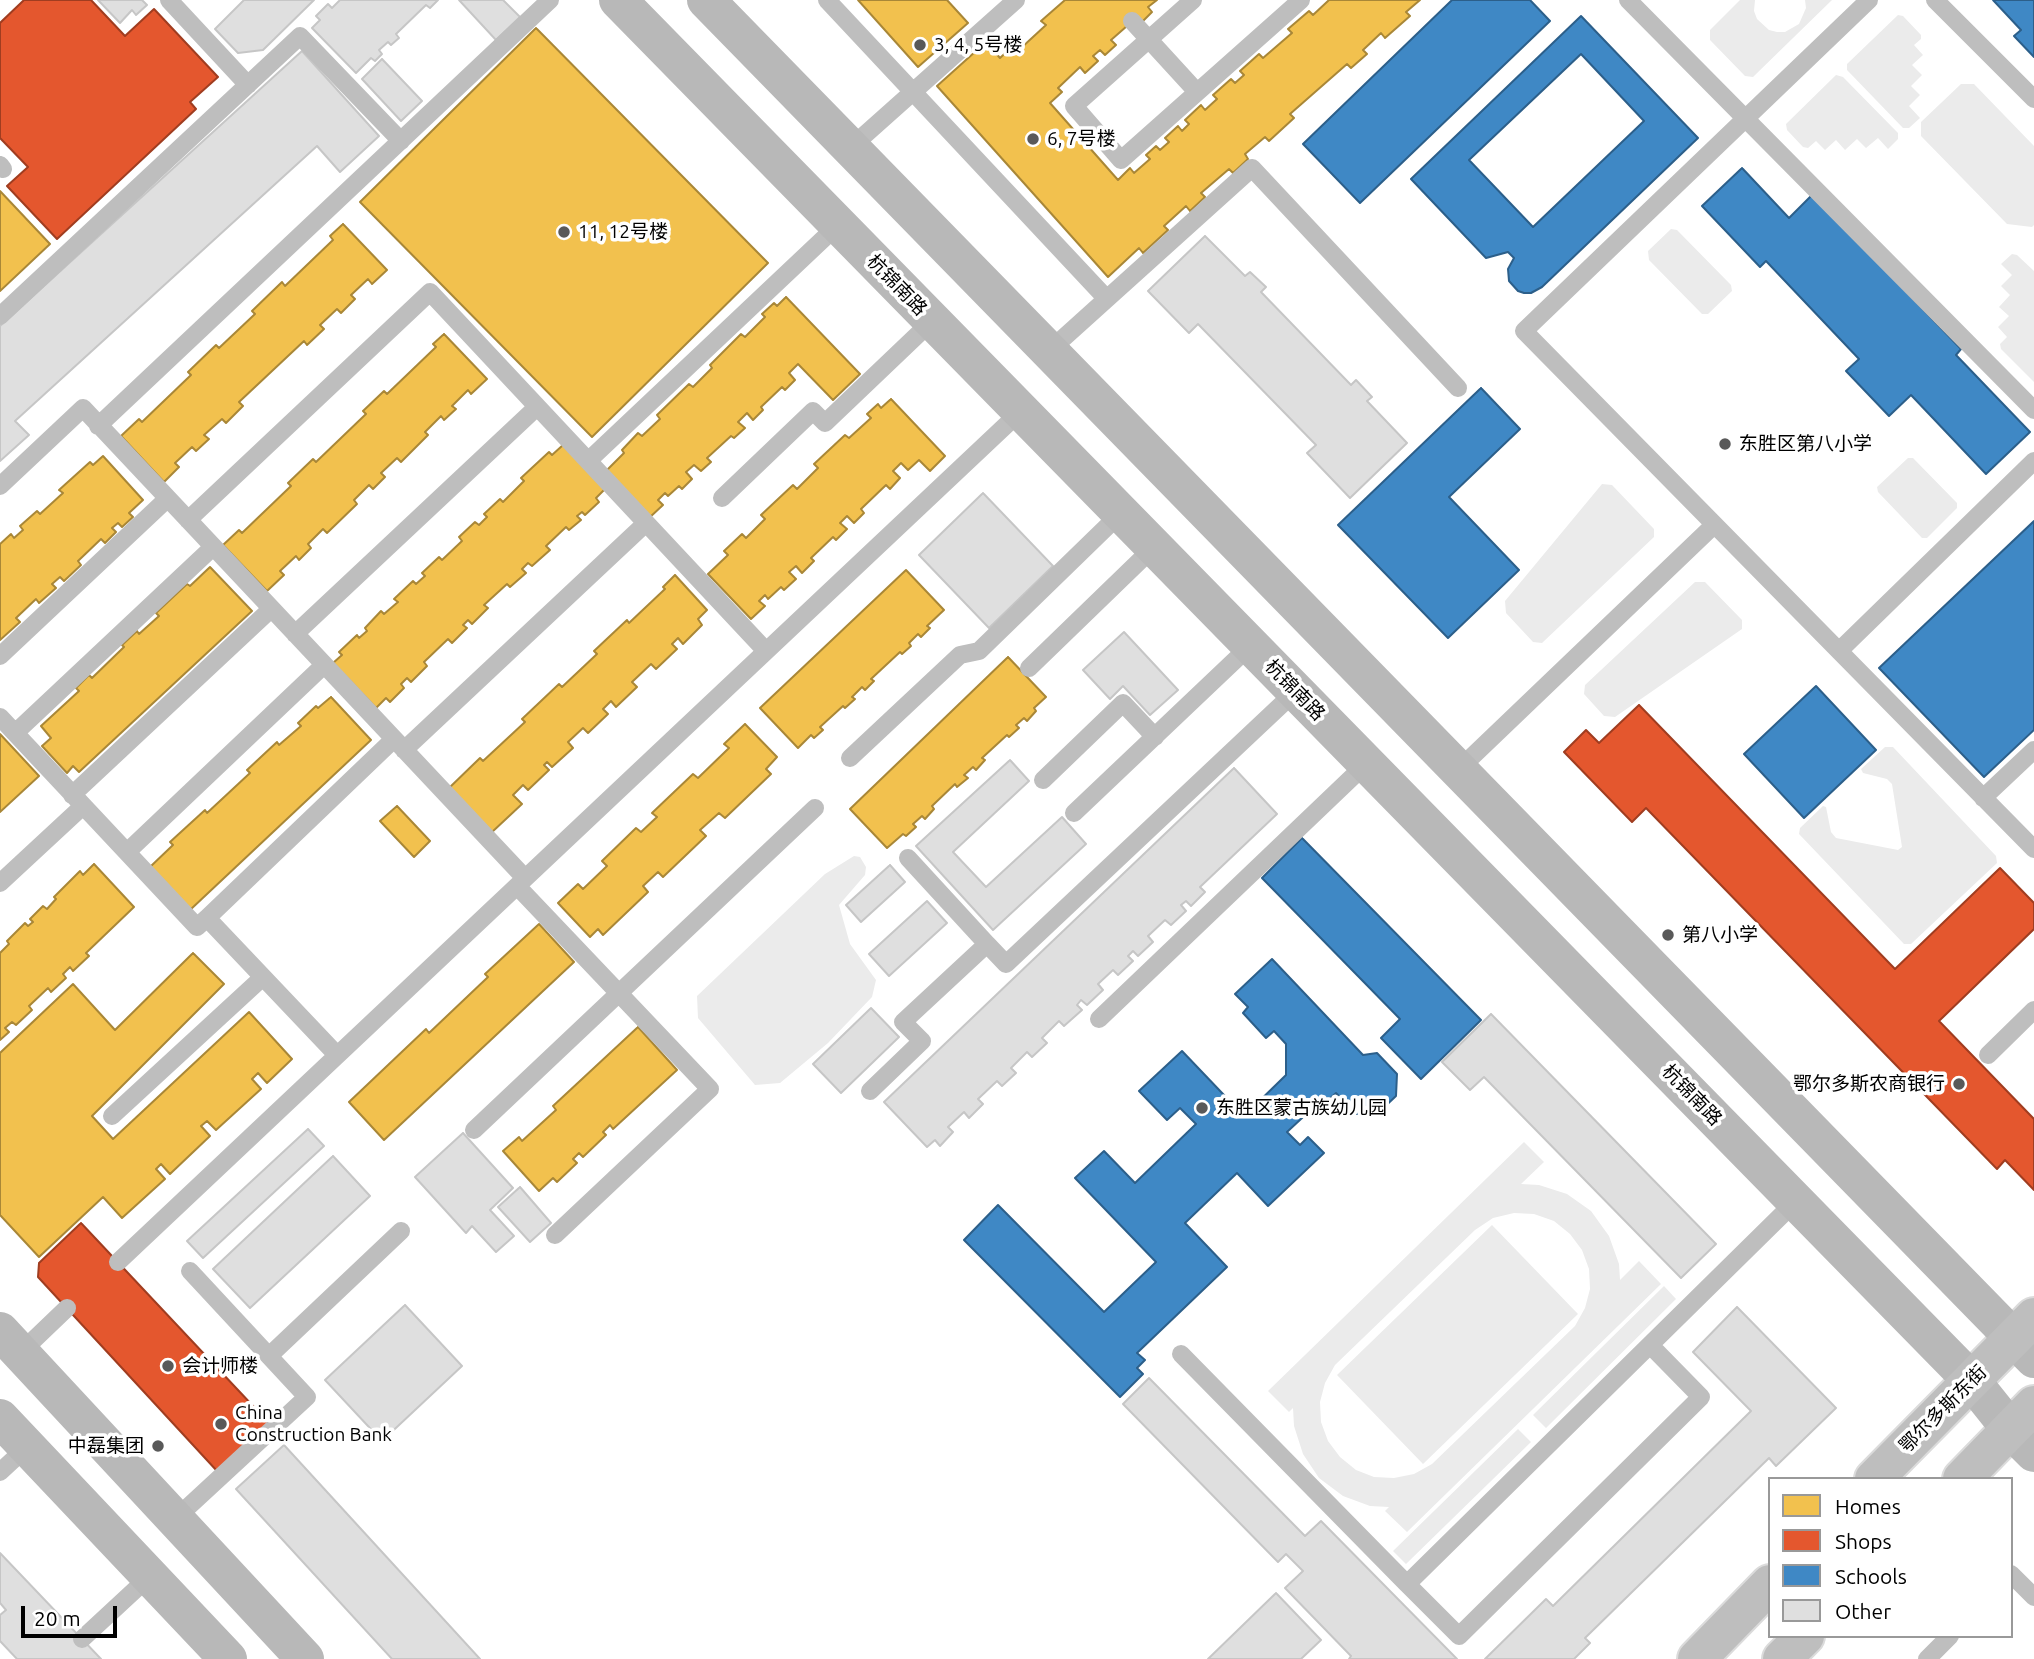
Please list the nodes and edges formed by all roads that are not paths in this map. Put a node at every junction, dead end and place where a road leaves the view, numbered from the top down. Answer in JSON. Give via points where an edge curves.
{"nodes":[{"id":1,"x":169,"y":0,"type":"edge"},
{"id":2,"x":550,"y":0,"type":"edge"},
{"id":3,"x":618,"y":0,"type":"edge"},
{"id":4,"x":827,"y":0,"type":"edge"},
{"id":5,"x":1016,"y":0,"type":"edge"},
{"id":6,"x":1194,"y":0,"type":"edge"},
{"id":7,"x":1301,"y":0,"type":"edge"},
{"id":8,"x":1628,"y":0,"type":"edge"},
{"id":9,"x":1869,"y":0,"type":"edge"},
{"id":10,"x":1935,"y":0,"type":"edge"},
{"id":11,"x":716,"y":3,"type":"edge"},
{"id":12,"x":1132,"y":21,"type":"dead end"},
{"id":13,"x":1149,"y":40,"type":"junction"},
{"id":14,"x":247,"y":85,"type":"junction"},
{"id":15,"x":913,"y":92,"type":"junction"},
{"id":16,"x":1197,"y":92,"type":"junction"},
{"id":17,"x":2034,"y":99,"type":"edge"},
{"id":18,"x":1746,"y":119,"type":"junction"},
{"id":19,"x":401,"y":141,"type":"junction"},
{"id":20,"x":850,"y":148,"type":"junction"},
{"id":21,"x":838,"y":225,"type":"junction"},
{"id":22,"x":1106,"y":298,"type":"junction"},
{"id":23,"x":0,"y":316,"type":"edge"},
{"id":24,"x":932,"y":321,"type":"junction"},
{"id":25,"x":1049,"y":351,"type":"junction"},
{"id":26,"x":1458,"y":388,"type":"dead end"},
{"id":27,"x":537,"y":407,"type":"junction"},
{"id":28,"x":2034,"y":410,"type":"edge"},
{"id":29,"x":1021,"y":411,"type":"junction"},
{"id":30,"x":98,"y":426,"type":"junction"},
{"id":31,"x":588,"y":461,"type":"junction"},
{"id":32,"x":2034,"y":461,"type":"edge"},
{"id":33,"x":0,"y":486,"type":"edge"},
{"id":34,"x":722,"y":498,"type":"dead end"},
{"id":35,"x":167,"y":499,"type":"junction"},
{"id":36,"x":1121,"y":513,"type":"junction"},
{"id":37,"x":188,"y":520,"type":"junction"},
{"id":38,"x":646,"y":523,"type":"junction"},
{"id":39,"x":1714,"y":525,"type":"junction"},
{"id":40,"x":213,"y":547,"type":"junction"},
{"id":41,"x":1154,"y":547,"type":"junction"},
{"id":42,"x":271,"y":609,"type":"junction"},
{"id":43,"x":295,"y":634,"type":"junction"},
{"id":44,"x":1251,"y":645,"type":"junction"},
{"id":45,"x":766,"y":651,"type":"junction"},
{"id":46,"x":1839,"y":651,"type":"junction"},
{"id":47,"x":0,"y":656,"type":"edge"},
{"id":48,"x":324,"y":665,"type":"junction"},
{"id":49,"x":1029,"y":668,"type":"dead end"},
{"id":50,"x":1296,"y":691,"type":"junction"},
{"id":51,"x":0,"y":717,"type":"edge"},
{"id":52,"x":15,"y":733,"type":"junction"},
{"id":53,"x":1155,"y":737,"type":"junction"},
{"id":54,"x":399,"y":745,"type":"junction"},
{"id":55,"x":2034,"y":750,"type":"edge"},
{"id":56,"x":850,"y":758,"type":"dead end"},
{"id":57,"x":1367,"y":763,"type":"junction"},
{"id":58,"x":1457,"y":771,"type":"junction"},
{"id":59,"x":1043,"y":780,"type":"dead end"},
{"id":60,"x":1983,"y":798,"type":"junction"},
{"id":61,"x":78,"y":800,"type":"junction"},
{"id":62,"x":815,"y":808,"type":"dead end"},
{"id":63,"x":1074,"y":813,"type":"dead end"},
{"id":64,"x":2034,"y":849,"type":"edge"},
{"id":65,"x":127,"y":852,"type":"junction"},
{"id":66,"x":908,"y":858,"type":"dead end"},
{"id":67,"x":521,"y":882,"type":"junction"},
{"id":68,"x":0,"y":883,"type":"edge"},
{"id":69,"x":207,"y":918,"type":"junction"},
{"id":70,"x":987,"y":944,"type":"junction"},
{"id":71,"x":263,"y":977,"type":"junction"},
{"id":72,"x":618,"y":992,"type":"junction"},
{"id":73,"x":2034,"y":1010,"type":"edge"},
{"id":74,"x":1099,"y":1019,"type":"dead end"},
{"id":75,"x":337,"y":1055,"type":"junction"},
{"id":76,"x":1988,"y":1055,"type":"dead end"},
{"id":77,"x":870,"y":1091,"type":"dead end"},
{"id":78,"x":112,"y":1115,"type":"dead end"},
{"id":79,"x":474,"y":1130,"type":"dead end"},
{"id":80,"x":1796,"y":1201,"type":"junction"},
{"id":81,"x":401,"y":1231,"type":"dead end"},
{"id":82,"x":555,"y":1236,"type":"dead end"},
{"id":83,"x":118,"y":1262,"type":"dead end"},
{"id":84,"x":190,"y":1271,"type":"dead end"},
{"id":85,"x":67,"y":1308,"type":"dead end"},
{"id":86,"x":2027,"y":1338,"type":"edge"},
{"id":87,"x":10,"y":1342,"type":"edge"},
{"id":88,"x":1650,"y":1345,"type":"junction"},
{"id":89,"x":1181,"y":1354,"type":"dead end"},
{"id":90,"x":269,"y":1356,"type":"junction"},
{"id":91,"x":1971,"y":1380,"type":"junction"},
{"id":92,"x":0,"y":1418,"type":"edge"},
{"id":93,"x":2026,"y":1429,"type":"edge"},
{"id":94,"x":27,"y":1447,"type":"junction"},
{"id":95,"x":0,"y":1472,"type":"edge"},
{"id":96,"x":1876,"y":1477,"type":"edge"},
{"id":97,"x":1965,"y":1477,"type":"edge"},
{"id":98,"x":175,"y":1519,"type":"junction"},
{"id":99,"x":150,"y":1576,"type":"junction"},
{"id":100,"x":2013,"y":1576,"type":"edge"},
{"id":101,"x":1407,"y":1584,"type":"junction"},
{"id":102,"x":1768,"y":1586,"type":"edge"},
{"id":103,"x":2034,"y":1597,"type":"edge"},
{"id":104,"x":1803,"y":1638,"type":"edge"},
{"id":105,"x":1948,"y":1638,"type":"edge"},
{"id":106,"x":82,"y":1639,"type":"dead end"},
{"id":107,"x":228,"y":1659,"type":"edge"},
{"id":108,"x":305,"y":1659,"type":"edge"},
{"id":109,"x":1696,"y":1659,"type":"edge"},
{"id":110,"x":1782,"y":1659,"type":"edge"},
{"id":111,"x":1927,"y":1659,"type":"edge"}],
"edges":[{"from":1,"to":14,"type":"lane"},
{"from":2,"to":19,"type":"lane"},
{"from":3,"to":21,"type":"main road","name":"杭锦南路"},
{"from":4,"to":15,"type":"lane"},
{"from":5,"to":15,"type":"lane"},
{"from":6,"to":13,"type":"lane"},
{"from":7,"to":16,"type":"lane"},
{"from":8,"to":18,"type":"lane"},
{"from":9,"to":18,"type":"lane"},
{"from":10,"to":17,"type":"lane"},
{"from":11,"to":20,"type":"main road"},
{"from":12,"to":13,"type":"lane"},
{"from":13,"to":16,"type":"lane"},
{"from":13,"to":16,"type":"lane","via":[[1074,106],[1121,160]]},
{"from":14,"to":19,"type":"lane","via":[[300,36]]},
{"from":14,"to":23,"type":"lane"},
{"from":15,"to":20,"type":"lane"},
{"from":15,"to":22,"type":"lane"},
{"from":18,"to":28,"type":"lane"},
{"from":18,"to":39,"type":"lane","via":[[1524,331]]},
{"from":19,"to":30,"type":"lane"},
{"from":20,"to":25,"type":"main road"},
{"from":21,"to":24,"type":"main road","name":"杭锦南路"},
{"from":21,"to":31,"type":"lane"},
{"from":22,"to":25,"type":"lane"},
{"from":22,"to":26,"type":"lane","via":[[1252,168]]},
{"from":24,"to":29,"type":"main road","name":"杭锦南路"},
{"from":24,"to":34,"type":"lane","via":[[825,423],[813,411]]},
{"from":25,"to":58,"type":"main road"},
{"from":27,"to":31,"type":"lane"},
{"from":27,"to":37,"type":"lane","via":[[430,292]]},
{"from":27,"to":43,"type":"lane"},
{"from":29,"to":36,"type":"main road","name":"杭锦南路"},
{"from":29,"to":45,"type":"lane"},
{"from":30,"to":33,"type":"lane","via":[[83,408]]},
{"from":30,"to":35,"type":"lane"},
{"from":31,"to":38,"type":"lane"},
{"from":32,"to":46,"type":"lane"},
{"from":35,"to":37,"type":"lane"},
{"from":35,"to":47,"type":"lane"},
{"from":36,"to":41,"type":"main road","name":"杭锦南路"},
{"from":36,"to":56,"type":"lane","via":[[979,651],[960,655]]},
{"from":37,"to":40,"type":"lane"},
{"from":38,"to":45,"type":"lane"},
{"from":38,"to":54,"type":"lane"},
{"from":39,"to":46,"type":"lane"},
{"from":39,"to":58,"type":"lane"},
{"from":40,"to":42,"type":"lane"},
{"from":40,"to":52,"type":"lane"},
{"from":41,"to":44,"type":"main road","name":"杭锦南路"},
{"from":41,"to":49,"type":"lane"},
{"from":42,"to":43,"type":"lane"},
{"from":42,"to":61,"type":"lane"},
{"from":43,"to":48,"type":"lane"},
{"from":44,"to":50,"type":"main road","name":"杭锦南路"},
{"from":44,"to":53,"type":"lane"},
{"from":45,"to":67,"type":"lane"},
{"from":46,"to":60,"type":"lane"},
{"from":48,"to":54,"type":"lane"},
{"from":48,"to":65,"type":"lane"},
{"from":50,"to":57,"type":"main road","name":"杭锦南路"},
{"from":50,"to":70,"type":"lane","via":[[1006,964]]},
{"from":51,"to":52,"type":"lane"},
{"from":52,"to":61,"type":"lane"},
{"from":53,"to":59,"type":"lane","via":[[1124,703]]},
{"from":53,"to":63,"type":"lane"},
{"from":54,"to":67,"type":"lane"},
{"from":54,"to":69,"type":"lane"},
{"from":55,"to":60,"type":"lane"},
{"from":57,"to":74,"type":"lane"},
{"from":57,"to":80,"type":"main road","name":"杭锦南路"},
{"from":58,"to":86,"type":"main road"},
{"from":60,"to":64,"type":"lane"},
{"from":61,"to":65,"type":"lane"},
{"from":61,"to":68,"type":"lane"},
{"from":62,"to":72,"type":"lane"},
{"from":65,"to":69,"type":"lane","via":[[197,927]]},
{"from":66,"to":70,"type":"lane"},
{"from":67,"to":72,"type":"lane"},
{"from":67,"to":75,"type":"lane"},
{"from":69,"to":71,"type":"lane"},
{"from":70,"to":77,"type":"lane","via":[[904,1022],[922,1041]]},
{"from":71,"to":75,"type":"lane"},
{"from":71,"to":78,"type":"lane"},
{"from":72,"to":79,"type":"lane"},
{"from":72,"to":82,"type":"lane","via":[[710,1089]]},
{"from":73,"to":76,"type":"lane"},
{"from":75,"to":83,"type":"lane"},
{"from":80,"to":88,"type":"lane"},
{"from":80,"to":91,"type":"main road","name":"杭锦南路"},
{"from":81,"to":90,"type":"lane"},
{"from":84,"to":90,"type":"lane"},
{"from":85,"to":87,"type":"lane"},
{"from":86,"to":91,"type":"main road","name":"鄂尔多斯东街"},
{"from":87,"to":98,"type":"main road"},
{"from":88,"to":101,"type":"lane"},
{"from":88,"to":101,"type":"lane","via":[[1701,1397],[1459,1636]]},
{"from":89,"to":101,"type":"lane"},
{"from":90,"to":98,"type":"lane","via":[[307,1397]]},
{"from":91,"to":93,"type":"main road","name":"杭锦南路"},
{"from":91,"to":96,"type":"main road","name":"鄂尔多斯东街"},
{"from":92,"to":94,"type":"main road"},
{"from":93,"to":97,"type":"main road"},
{"from":94,"to":95,"type":"lane"},
{"from":94,"to":99,"type":"main road"},
{"from":98,"to":108,"type":"main road"},
{"from":99,"to":106,"type":"lane"},
{"from":99,"to":107,"type":"main road"},
{"from":100,"to":103,"type":"lane"},
{"from":102,"to":109,"type":"main road"},
{"from":104,"to":110,"type":"main road"},
{"from":105,"to":111,"type":"lane"}]}
